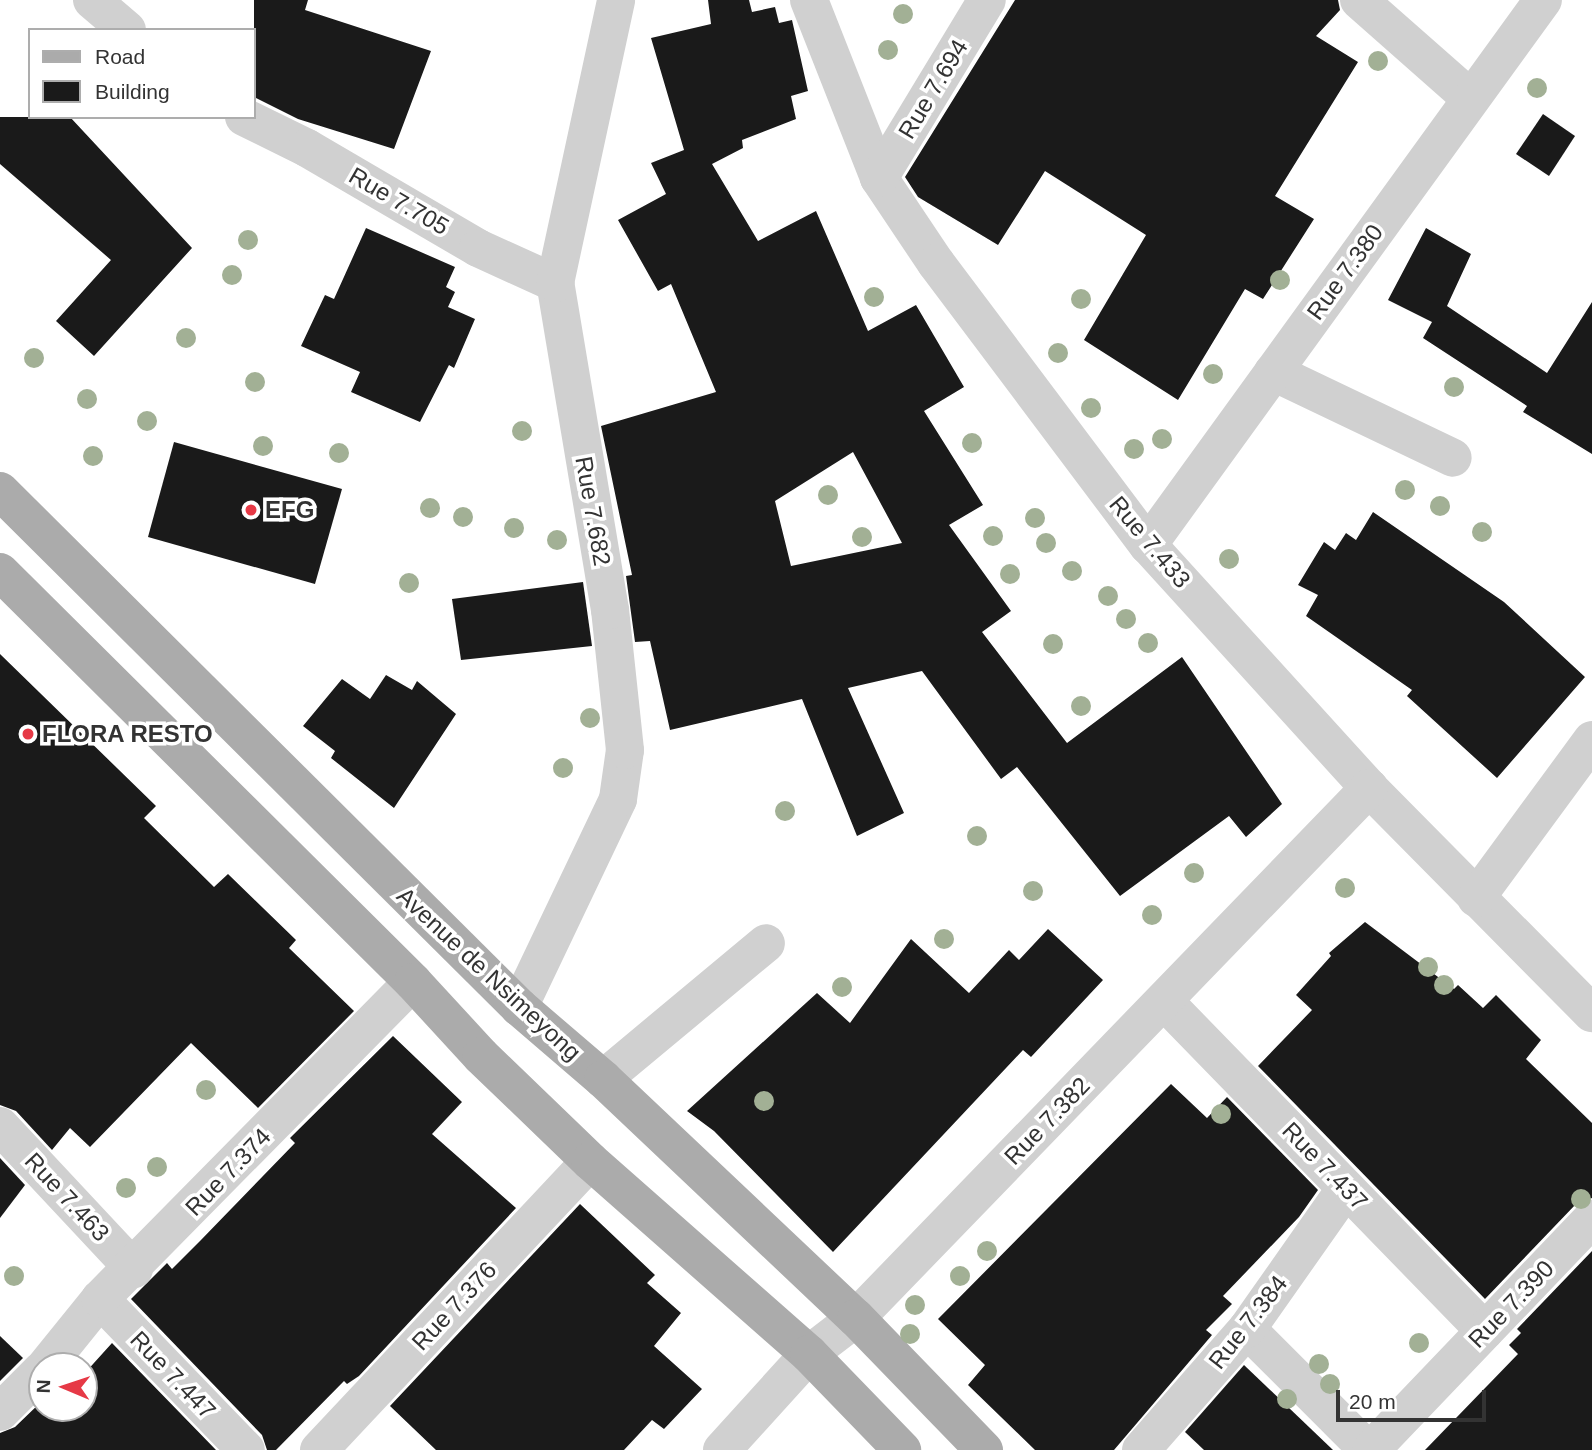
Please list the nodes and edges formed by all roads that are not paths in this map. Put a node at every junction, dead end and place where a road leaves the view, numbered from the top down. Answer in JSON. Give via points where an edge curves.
{"nodes":[{"id":1,"x":92,"y":0,"type":"edge"},
{"id":2,"x":616,"y":0,"type":"edge"},
{"id":3,"x":809,"y":0,"type":"edge"},
{"id":4,"x":986,"y":0,"type":"edge"},
{"id":5,"x":1359,"y":0,"type":"edge"},
{"id":6,"x":1543,"y":0,"type":"edge"},
{"id":7,"x":125,"y":28,"type":"edge"},
{"id":8,"x":1470,"y":99,"type":"junction"},
{"id":9,"x":248,"y":119,"type":"edge"},
{"id":10,"x":878,"y":178,"type":"junction"},
{"id":11,"x":555,"y":283,"type":"junction"},
{"id":12,"x":1273,"y":372,"type":"junction"},
{"id":13,"x":1452,"y":458,"type":"dead end"},
{"id":14,"x":0,"y":491,"type":"edge"},
{"id":15,"x":1148,"y":545,"type":"junction"},
{"id":16,"x":0,"y":572,"type":"edge"},
{"id":17,"x":1592,"y":740,"type":"edge"},
{"id":18,"x":1370,"y":788,"type":"junction"},
{"id":19,"x":1476,"y":898,"type":"junction"},
{"id":20,"x":766,"y":943,"type":"dead end"},
{"id":21,"x":413,"y":982,"type":"junction"},
{"id":22,"x":1164,"y":1001,"type":"junction"},
{"id":23,"x":519,"y":1007,"type":"junction"},
{"id":24,"x":1592,"y":1013,"type":"edge"},
{"id":25,"x":603,"y":1079,"type":"junction"},
{"id":26,"x":0,"y":1126,"type":"edge"},
{"id":27,"x":590,"y":1161,"type":"junction"},
{"id":28,"x":1346,"y":1188,"type":"junction"},
{"id":29,"x":1592,"y":1219,"type":"edge"},
{"id":30,"x":134,"y":1269,"type":"junction"},
{"id":31,"x":100,"y":1299,"type":"junction"},
{"id":32,"x":856,"y":1318,"type":"junction"},
{"id":33,"x":1247,"y":1329,"type":"junction"},
{"id":34,"x":1485,"y":1331,"type":"junction"},
{"id":35,"x":57,"y":1352,"type":"edge"},
{"id":36,"x":809,"y":1354,"type":"junction"},
{"id":37,"x":28,"y":1384,"type":"edge"},
{"id":38,"x":0,"y":1412,"type":"edge"},
{"id":39,"x":246,"y":1450,"type":"edge"},
{"id":40,"x":319,"y":1450,"type":"edge"},
{"id":41,"x":722,"y":1450,"type":"edge"},
{"id":42,"x":902,"y":1450,"type":"edge"},
{"id":43,"x":985,"y":1450,"type":"edge"},
{"id":44,"x":1141,"y":1450,"type":"edge"},
{"id":45,"x":1370,"y":1450,"type":"edge"}],
"edges":[{"from":1,"to":7,"type":"street"},
{"from":2,"to":11,"type":"street","name":"Rue 7.682"},
{"from":3,"to":10,"type":"street","name":"Rue 7.433"},
{"from":4,"to":10,"type":"street","name":"Rue 7.694"},
{"from":5,"to":8,"type":"street"},
{"from":6,"to":8,"type":"street","name":"Rue 7.380"},
{"from":8,"to":12,"type":"street","name":"Rue 7.380"},
{"from":9,"to":11,"type":"street","name":"Rue 7.705","via":[[307,148],[478,248]]},
{"from":10,"to":15,"type":"street","name":"Rue 7.433","via":[[936,263]]},
{"from":11,"to":23,"type":"street","name":"Rue 7.682","via":[[610,610],[625,750],[618,799]]},
{"from":12,"to":13,"type":"street"},
{"from":12,"to":15,"type":"street","name":"Rue 7.380"},
{"from":14,"to":23,"type":"main road","name":"Avenue de Nsimeyong"},
{"from":15,"to":18,"type":"street","name":"Rue 7.433"},
{"from":16,"to":21,"type":"main road"},
{"from":17,"to":19,"type":"street"},
{"from":18,"to":19,"type":"street","name":"Rue 7.433"},
{"from":18,"to":22,"type":"street","name":"Rue 7.382"},
{"from":19,"to":24,"type":"street","name":"Rue 7.433"},
{"from":20,"to":25,"type":"street"},
{"from":21,"to":27,"type":"main road","via":[[481,1056]]},
{"from":21,"to":30,"type":"street","name":"Rue 7.374"},
{"from":22,"to":28,"type":"street","name":"Rue 7.437"},
{"from":22,"to":32,"type":"street","name":"Rue 7.382"},
{"from":23,"to":25,"type":"main road","name":"Avenue de Nsimeyong"},
{"from":25,"to":32,"type":"main road","name":"Avenue de Nsimeyong"},
{"from":26,"to":30,"type":"street","name":"Rue 7.463"},
{"from":27,"to":36,"type":"main road"},
{"from":27,"to":40,"type":"street","name":"Rue 7.376"},
{"from":28,"to":33,"type":"street","name":"Rue 7.384"},
{"from":28,"to":34,"type":"street","name":"Rue 7.437"},
{"from":29,"to":34,"type":"street","name":"Rue 7.390"},
{"from":30,"to":31,"type":"street","name":"Rue 7.374"},
{"from":31,"to":35,"type":"street","name":"Rue 7.374"},
{"from":31,"to":39,"type":"street","name":"Rue 7.447"},
{"from":32,"to":36,"type":"street","name":"Rue 7.382"},
{"from":32,"to":43,"type":"main road","name":"Avenue de Nsimeyong"},
{"from":33,"to":44,"type":"street","name":"Rue 7.384"},
{"from":33,"to":45,"type":"street"},
{"from":34,"to":45,"type":"street","name":"Rue 7.390"},
{"from":36,"to":41,"type":"street","name":"Rue 7.382"},
{"from":36,"to":42,"type":"main road"},
{"from":37,"to":38,"type":"street"}]}
